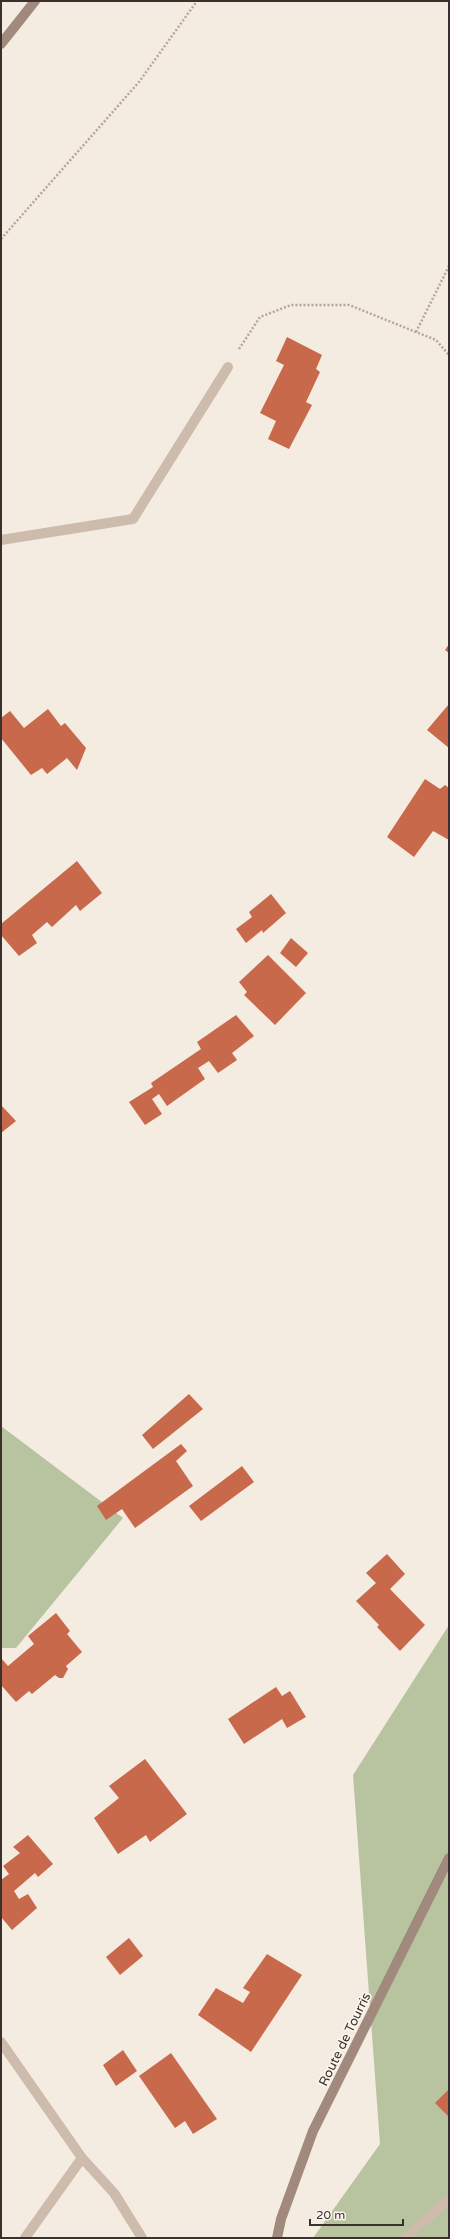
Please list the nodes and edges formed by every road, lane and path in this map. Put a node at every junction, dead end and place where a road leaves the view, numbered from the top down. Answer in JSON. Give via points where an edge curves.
{"nodes":[{"id":1,"x":35,"y":1,"type":"edge"},
{"id":2,"x":197,"y":1,"type":"edge"},
{"id":3,"x":1,"y":44,"type":"edge"},
{"id":4,"x":1,"y":239,"type":"edge"},
{"id":5,"x":449,"y":266,"type":"edge"},
{"id":6,"x":416,"y":332,"type":"junction"},
{"id":7,"x":449,"y":356,"type":"edge"},
{"id":8,"x":228,"y":367,"type":"joint"},
{"id":9,"x":1,"y":540,"type":"edge"},
{"id":10,"x":449,"y":1858,"type":"edge"},
{"id":11,"x":1,"y":2042,"type":"edge"},
{"id":12,"x":82,"y":2158,"type":"junction"},
{"id":13,"x":449,"y":2199,"type":"edge"},
{"id":14,"x":25,"y":2238,"type":"edge"},
{"id":15,"x":142,"y":2238,"type":"edge"},
{"id":16,"x":277,"y":2238,"type":"edge"},
{"id":17,"x":405,"y":2238,"type":"edge"}],
"edges":[{"from":1,"to":3,"type":"street"},
{"from":2,"to":4,"type":"path","via":[[139,82]]},
{"from":5,"to":6,"type":"path"},
{"from":6,"to":7,"type":"path","via":[[436,340]]},
{"from":6,"to":8,"type":"path","via":[[349,305],[291,305],[260,317]]},
{"from":8,"to":9,"type":"street","via":[[133,519]]},
{"from":10,"to":16,"type":"street","name":"Route de Tourris","via":[[314,2130],[281,2219]]},
{"from":11,"to":12,"type":"street"},
{"from":12,"to":14,"type":"street"},
{"from":12,"to":15,"type":"street","via":[[114,2193]]},
{"from":13,"to":17,"type":"street"}]}
